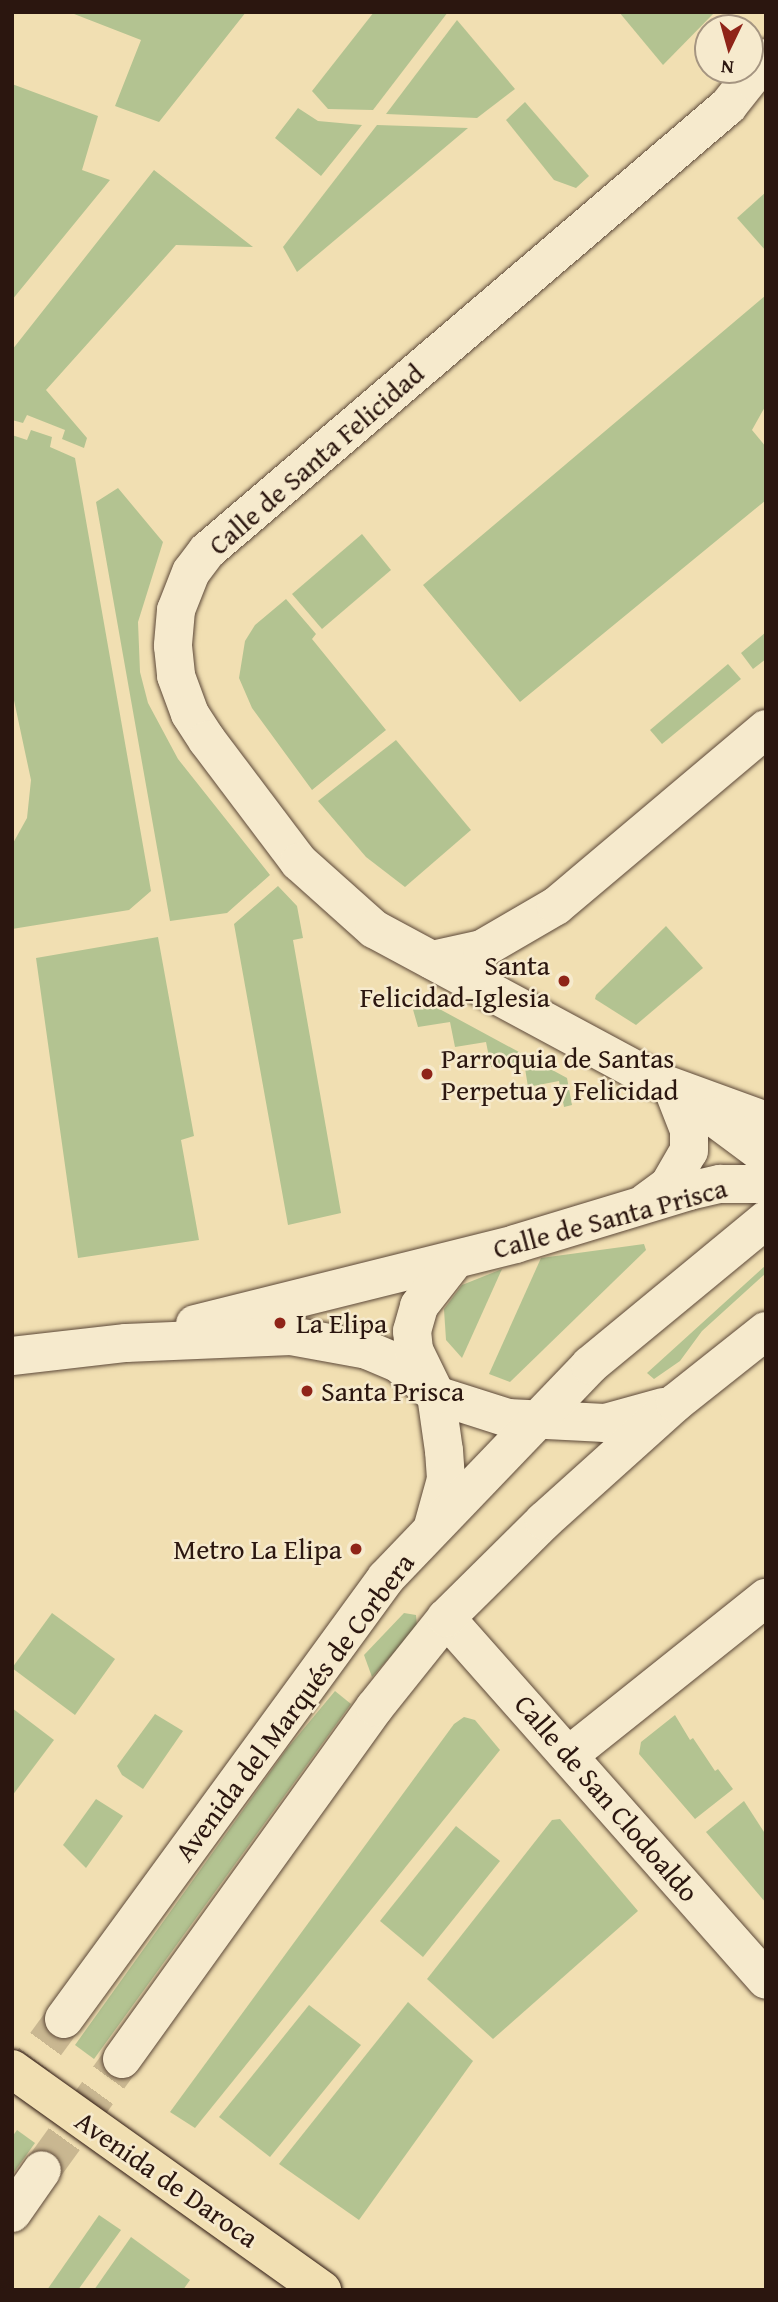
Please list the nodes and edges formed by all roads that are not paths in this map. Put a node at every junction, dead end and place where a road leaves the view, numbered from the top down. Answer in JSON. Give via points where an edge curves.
{"nodes":[{"id":1,"x":766,"y":58,"type":"edge"},
{"id":2,"x":766,"y":729,"type":"edge"},
{"id":3,"x":432,"y":960,"type":"junction"},
{"id":4,"x":673,"y":1089,"type":"junction"},
{"id":5,"x":766,"y":1121,"type":"edge"},
{"id":6,"x":766,"y":1156,"type":"edge"},
{"id":7,"x":766,"y":1184,"type":"edge"},
{"id":8,"x":639,"y":1207,"type":"junction"},
{"id":9,"x":766,"y":1220,"type":"edge"},
{"id":10,"x":456,"y":1260,"type":"junction"},
{"id":11,"x":766,"y":1301,"type":"edge"},
{"id":12,"x":766,"y":1331,"type":"edge"},
{"id":13,"x":126,"y":1343,"type":"junction"},
{"id":14,"x":12,"y":1356,"type":"edge"},
{"id":15,"x":688,"y":1393,"type":"junction"},
{"id":16,"x":436,"y":1395,"type":"junction"},
{"id":17,"x":533,"y":1421,"type":"junction"},
{"id":18,"x":433,"y":1529,"type":"junction"},
{"id":19,"x":766,"y":1598,"type":"edge"},
{"id":20,"x":446,"y":1618,"type":"junction"},
{"id":21,"x":569,"y":1755,"type":"junction"},
{"id":22,"x":766,"y":1980,"type":"edge"},
{"id":23,"x":64,"y":2019,"type":"tunnel mouth"},
{"id":24,"x":122,"y":2059,"type":"tunnel mouth"},
{"id":25,"x":12,"y":2069,"type":"edge"},
{"id":26,"x":42,"y":2170,"type":"tunnel mouth"},
{"id":27,"x":12,"y":2213,"type":"edge"},
{"id":28,"x":322,"y":2290,"type":"edge"}],
"edges":[{"from":1,"to":3,"type":"street","name":"Calle de Santa Felicidad","via":[[728,106],[207,551],[191,572],[176,610],[176,676],[190,714],[207,740],[299,862],[374,929]]},
{"from":2,"to":3,"type":"street","via":[[556,906],[482,949]]},
{"from":3,"to":4,"type":"street","name":"Calle de Santa Felicidad"},
{"from":4,"to":5,"type":"street","name":"Calle de Santa Felicidad"},
{"from":4,"to":6,"type":"street","name":"Calle de Santa Felicidad"},
{"from":4,"to":8,"type":"street","via":[[690,1130],[689,1151],[669,1185]]},
{"from":7,"to":8,"type":"street","name":"Calle de Santa Prisca","via":[[720,1184]]},
{"from":8,"to":10,"type":"street","name":"Calle de Santa Prisca"},
{"from":9,"to":17,"type":"street","name":"Avenida del Marqués de Corbera","via":[[679,1288]]},
{"from":10,"to":13,"type":"street","name":"Calle de Santa Prisca"},
{"from":10,"to":16,"type":"street","name":"Calle de Santa Prisca","via":[[419,1307],[412,1331],[414,1350]]},
{"from":11,"to":15,"type":"street","via":[[721,1343]]},
{"from":12,"to":15,"type":"street"},
{"from":13,"to":14,"type":"street","name":"Calle de Santa Prisca"},
{"from":13,"to":16,"type":"street","name":"Calle de Santa Prisca","via":[[291,1336],[327,1341],[398,1363]]},
{"from":15,"to":17,"type":"street","name":"Calle de Santa Prisca","via":[[605,1423]]},
{"from":15,"to":20,"type":"street","via":[[544,1521]]},
{"from":16,"to":17,"type":"street","name":"Calle de Santa Prisca"},
{"from":16,"to":18,"type":"street","name":"Calle de Santa Prisca","via":[[446,1479]]},
{"from":17,"to":18,"type":"street","name":"Avenida del Marqués de Corbera"},
{"from":18,"to":23,"type":"street","name":"Avenida del Marqués de Corbera","via":[[386,1577]]},
{"from":19,"to":21,"type":"street"},
{"from":20,"to":21,"type":"street","name":"Calle de San Clodoaldo"},
{"from":20,"to":24,"type":"street","via":[[375,1707]]},
{"from":21,"to":22,"type":"street","name":"Calle de San Clodoaldo"},
{"from":25,"to":28,"type":"main road","name":"Avenida de Daroca","bridge":true},
{"from":26,"to":27,"type":"street"}]}
